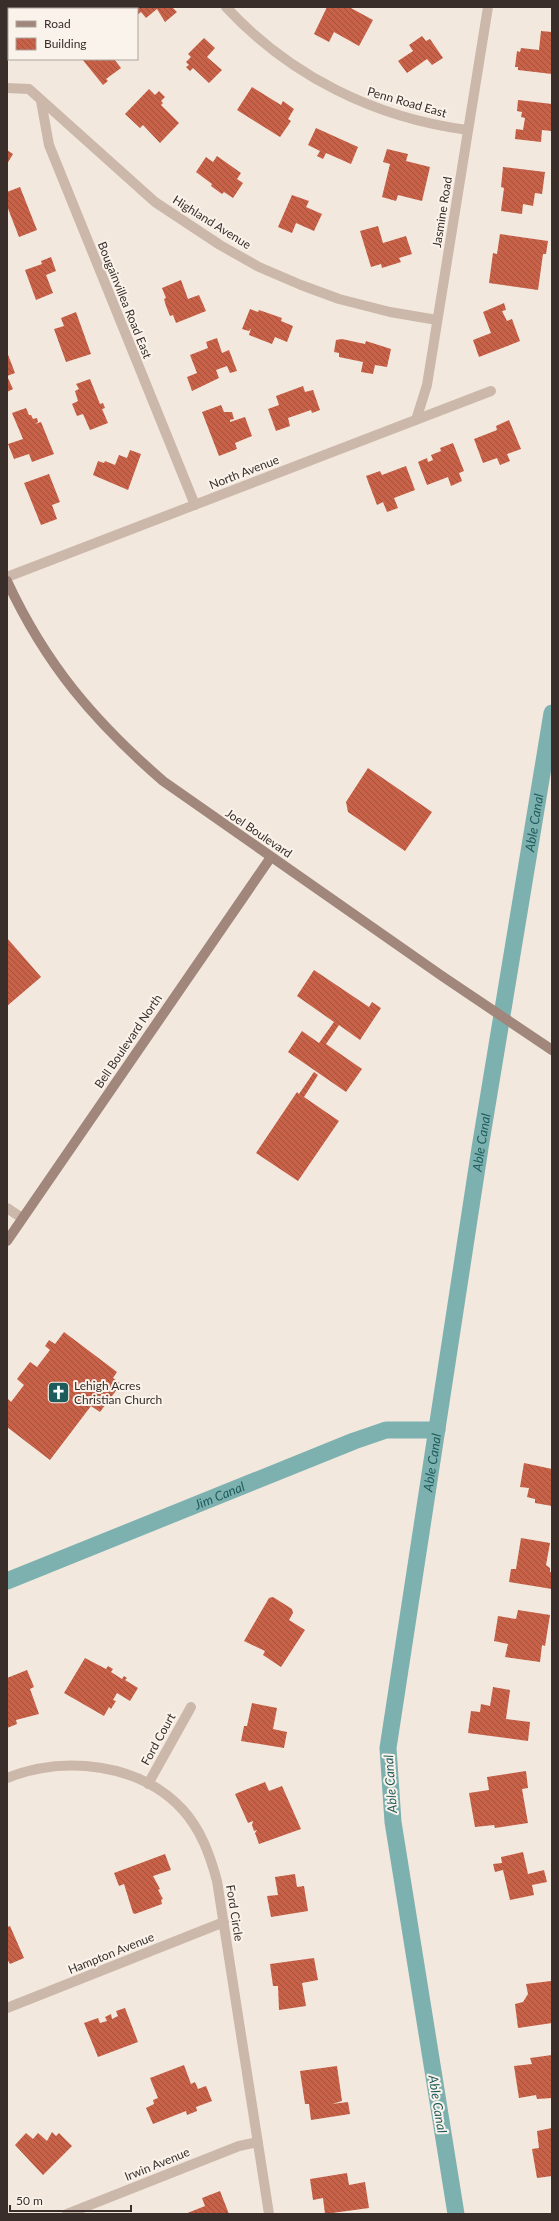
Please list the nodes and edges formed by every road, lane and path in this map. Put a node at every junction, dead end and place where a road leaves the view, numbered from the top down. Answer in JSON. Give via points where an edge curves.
{"nodes":[{"id":1,"x":226,"y":7,"type":"edge"},
{"id":2,"x":488,"y":7,"type":"edge"},
{"id":3,"x":7,"y":88,"type":"edge"},
{"id":4,"x":41,"y":101,"type":"junction"},
{"id":5,"x":468,"y":130,"type":"junction"},
{"id":6,"x":438,"y":320,"type":"junction"},
{"id":7,"x":491,"y":391,"type":"dead end"},
{"id":8,"x":416,"y":420,"type":"junction"},
{"id":9,"x":195,"y":505,"type":"junction"},
{"id":10,"x":7,"y":577,"type":"edge"},
{"id":11,"x":7,"y":581,"type":"edge"},
{"id":12,"x":271,"y":857,"type":"junction"},
{"id":13,"x":552,"y":1050,"type":"edge"},
{"id":14,"x":7,"y":1208,"type":"edge"},
{"id":15,"x":22,"y":1218,"type":"junction"},
{"id":16,"x":7,"y":1241,"type":"edge"},
{"id":17,"x":191,"y":1707,"type":"dead end"},
{"id":18,"x":7,"y":1778,"type":"edge"},
{"id":19,"x":148,"y":1784,"type":"junction"},
{"id":20,"x":224,"y":1922,"type":"junction"},
{"id":21,"x":7,"y":2008,"type":"edge"},
{"id":22,"x":258,"y":2142,"type":"junction"},
{"id":23,"x":67,"y":2214,"type":"edge"},
{"id":24,"x":269,"y":2214,"type":"edge"}],
"edges":[{"from":1,"to":5,"type":"street","name":"Penn Road East","via":[[256,37],[328,87],[362,103],[397,115],[444,127]]},
{"from":2,"to":5,"type":"street","name":"Jasmine Road"},
{"from":3,"to":4,"type":"street","name":"Highland Avenue","via":[[29,89]]},
{"from":4,"to":6,"type":"street","name":"Highland Avenue","via":[[155,202],[186,225],[226,249],[294,282],[339,298],[390,312]]},
{"from":4,"to":9,"type":"street","name":"Bougainvillea Road East","via":[[49,145]]},
{"from":5,"to":6,"type":"street","name":"Jasmine Road"},
{"from":6,"to":8,"type":"street","name":"Jasmine Road","via":[[427,385]]},
{"from":7,"to":8,"type":"street","name":"North Avenue"},
{"from":8,"to":9,"type":"street","name":"North Avenue"},
{"from":9,"to":10,"type":"street","name":"North Avenue"},
{"from":11,"to":12,"type":"main road","name":"Joel Boulevard","via":[[36,637],[88,711],[124,748],[163,781]]},
{"from":12,"to":13,"type":"main road","name":"Joel Boulevard"},
{"from":12,"to":15,"type":"main road","name":"Bell Boulevard North"},
{"from":14,"to":15,"type":"street"},
{"from":15,"to":16,"type":"main road","name":"Bell Boulevard North"},
{"from":17,"to":19,"type":"street","name":"Ford Court"},
{"from":18,"to":19,"type":"street","name":"Ford Circle","via":[[35,1769],[83,1765],[124,1774]]},
{"from":19,"to":20,"type":"street","name":"Ford Circle","via":[[167,1795],[183,1811],[199,1834],[214,1868]]},
{"from":20,"to":21,"type":"street","name":"Hampton Avenue"},
{"from":20,"to":22,"type":"street","name":"Ford Circle"},
{"from":22,"to":23,"type":"street","name":"Irwin Avenue","via":[[239,2146]]},
{"from":22,"to":24,"type":"street","name":"Ford Circle"}]}
